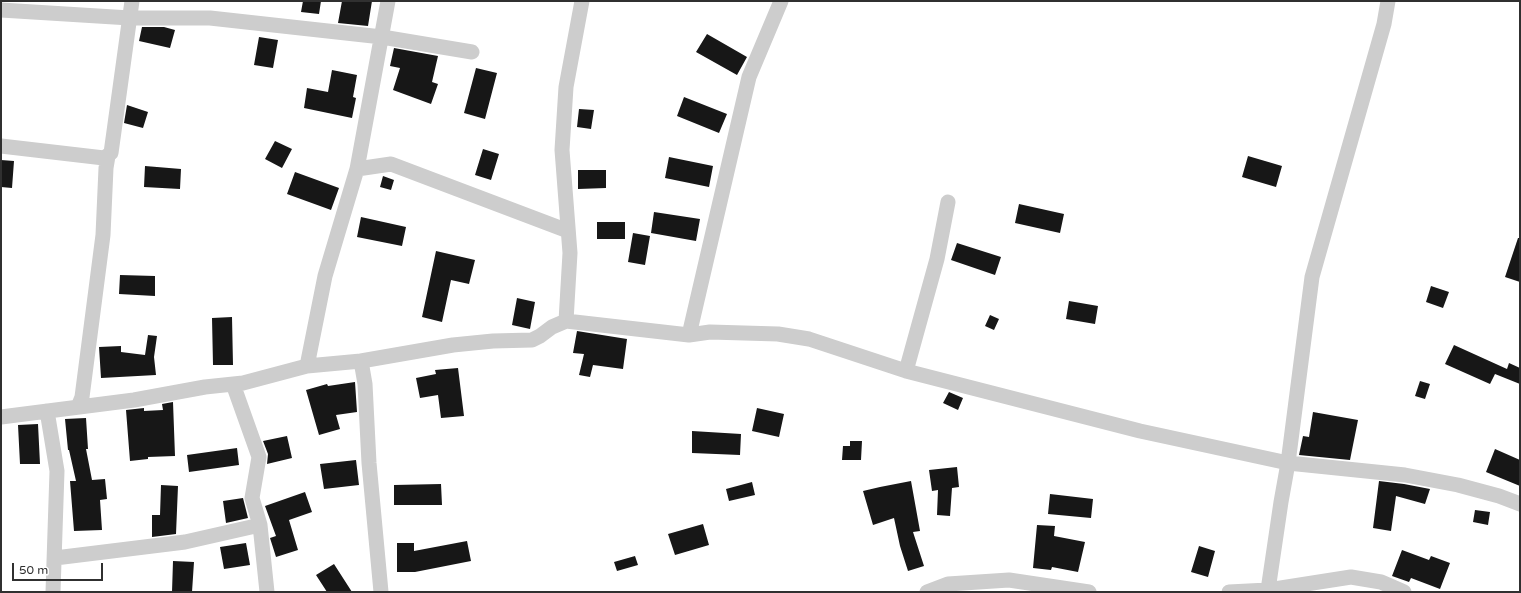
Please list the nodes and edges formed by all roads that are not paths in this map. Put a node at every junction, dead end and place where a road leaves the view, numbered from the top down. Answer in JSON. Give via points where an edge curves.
{"nodes":[{"id":1,"x":132,"y":1,"type":"edge"},
{"id":2,"x":388,"y":1,"type":"edge"},
{"id":3,"x":582,"y":1,"type":"edge"},
{"id":4,"x":781,"y":1,"type":"edge"},
{"id":5,"x":1388,"y":1,"type":"edge"},
{"id":6,"x":1,"y":10,"type":"edge"},
{"id":7,"x":130,"y":18,"type":"junction"},
{"id":8,"x":382,"y":37,"type":"junction"},
{"id":9,"x":472,"y":52,"type":"dead end"},
{"id":10,"x":1,"y":146,"type":"edge"},
{"id":11,"x":108,"y":156,"type":"junction"},
{"id":12,"x":357,"y":169,"type":"junction"},
{"id":13,"x":948,"y":202,"type":"dead end"},
{"id":14,"x":568,"y":231,"type":"junction"},
{"id":15,"x":566,"y":321,"type":"junction"},
{"id":16,"x":689,"y":335,"type":"junction"},
{"id":17,"x":361,"y":361,"type":"junction"},
{"id":18,"x":308,"y":366,"type":"junction"},
{"id":19,"x":906,"y":371,"type":"junction"},
{"id":20,"x":233,"y":384,"type":"junction"},
{"id":21,"x":78,"y":407,"type":"junction"},
{"id":22,"x":46,"y":411,"type":"junction"},
{"id":23,"x":1,"y":417,"type":"edge"},
{"id":24,"x":1288,"y":463,"type":"junction"},
{"id":25,"x":1520,"y":504,"type":"edge"},
{"id":26,"x":260,"y":525,"type":"junction"},
{"id":27,"x":55,"y":558,"type":"junction"},
{"id":28,"x":1010,"y":586,"type":"edge"},
{"id":29,"x":1268,"y":590,"type":"junction"},
{"id":30,"x":53,"y":592,"type":"edge"},
{"id":31,"x":267,"y":592,"type":"edge"},
{"id":32,"x":381,"y":592,"type":"edge"},
{"id":33,"x":927,"y":592,"type":"edge"},
{"id":34,"x":1089,"y":592,"type":"edge"},
{"id":35,"x":1229,"y":592,"type":"edge"},
{"id":36,"x":1404,"y":592,"type":"edge"}],
"edges":[{"from":1,"to":7,"type":"street"},
{"from":2,"to":8,"type":"street"},
{"from":3,"to":14,"type":"street","via":[[566,87],[562,150]]},
{"from":4,"to":16,"type":"street","via":[[749,77]]},
{"from":5,"to":24,"type":"street","via":[[1384,24],[1312,277]]},
{"from":6,"to":7,"type":"street"},
{"from":7,"to":8,"type":"street","via":[[210,18]]},
{"from":7,"to":11,"type":"street","via":[[111,153]]},
{"from":8,"to":9,"type":"street"},
{"from":8,"to":12,"type":"street"},
{"from":10,"to":11,"type":"street","via":[[104,158]]},
{"from":11,"to":21,"type":"street","via":[[104,235],[82,397]]},
{"from":12,"to":14,"type":"street","via":[[391,164]]},
{"from":12,"to":18,"type":"street","via":[[325,276]]},
{"from":13,"to":19,"type":"street","via":[[937,259]]},
{"from":14,"to":15,"type":"street","via":[[570,253]]},
{"from":15,"to":16,"type":"street"},
{"from":15,"to":17,"type":"street","via":[[552,326],[532,340],[453,345]]},
{"from":16,"to":19,"type":"street","via":[[710,332],[778,334],[809,339]]},
{"from":17,"to":18,"type":"street"},
{"from":17,"to":32,"type":"street","via":[[365,384],[369,463]]},
{"from":18,"to":20,"type":"street"},
{"from":19,"to":24,"type":"street","via":[[1140,431]]},
{"from":20,"to":21,"type":"street"},
{"from":20,"to":26,"type":"street","via":[[260,457],[252,498]]},
{"from":21,"to":22,"type":"street"},
{"from":22,"to":23,"type":"street"},
{"from":22,"to":27,"type":"street","via":[[57,471]]},
{"from":24,"to":25,"type":"street","via":[[1405,475],[1458,485]]},
{"from":24,"to":29,"type":"street"},
{"from":26,"to":27,"type":"street","via":[[185,542]]},
{"from":26,"to":31,"type":"street"},
{"from":27,"to":30,"type":"street"},
{"from":28,"to":33,"type":"street","via":[[948,584]]},
{"from":28,"to":34,"type":"street"},
{"from":29,"to":35,"type":"street"},
{"from":29,"to":36,"type":"street","via":[[1351,577],[1381,582]]}]}
